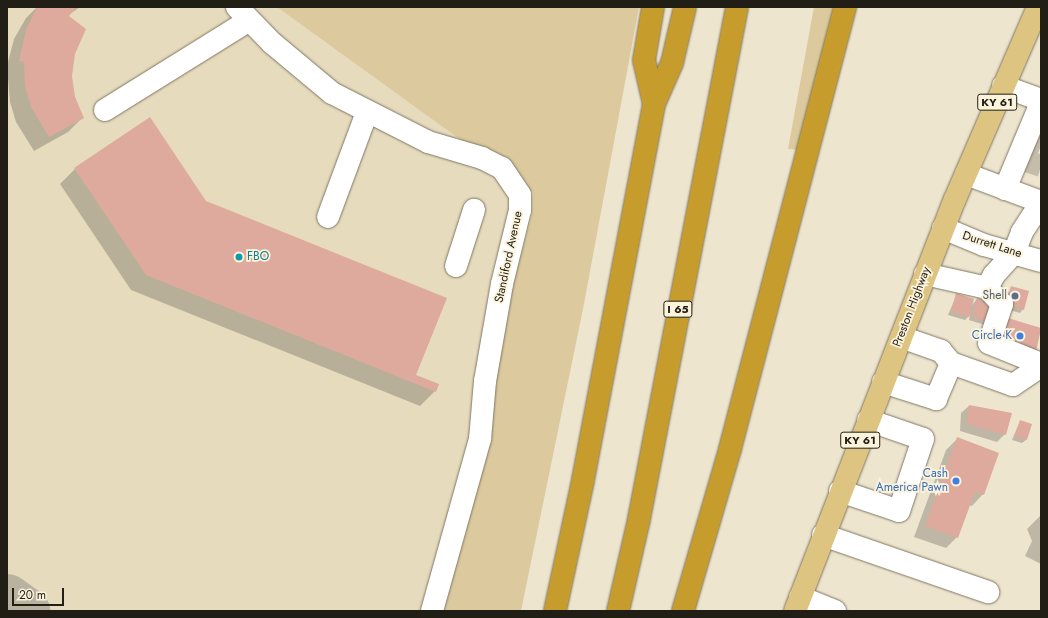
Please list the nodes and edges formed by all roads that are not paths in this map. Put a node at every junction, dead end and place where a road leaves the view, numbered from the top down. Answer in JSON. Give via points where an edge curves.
{"nodes":[{"id":1,"x":654,"y":7,"type":"edge"},
{"id":2,"x":685,"y":7,"type":"edge"},
{"id":3,"x":845,"y":7,"type":"edge"},
{"id":4,"x":1038,"y":7,"type":"edge"},
{"id":5,"x":738,"y":12,"type":"edge"},
{"id":6,"x":243,"y":14,"type":"edge"},
{"id":7,"x":1003,"y":86,"type":"junction"},
{"id":8,"x":654,"y":104,"type":"junction"},
{"id":9,"x":105,"y":110,"type":"dead end"},
{"id":10,"x":1039,"y":111,"type":"edge"},
{"id":11,"x":367,"y":112,"type":"junction"},
{"id":12,"x":966,"y":174,"type":"junction"},
{"id":13,"x":1005,"y":189,"type":"junction"},
{"id":14,"x":1041,"y":202,"type":"edge"},
{"id":15,"x":474,"y":210,"type":"dead end"},
{"id":16,"x":328,"y":217,"type":"dead end"},
{"id":17,"x":943,"y":228,"type":"junction"},
{"id":18,"x":1014,"y":253,"type":"junction"},
{"id":19,"x":1041,"y":261,"type":"edge"},
{"id":20,"x":456,"y":266,"type":"dead end"},
{"id":21,"x":925,"y":274,"type":"junction"},
{"id":22,"x":987,"y":288,"type":"junction"},
{"id":23,"x":900,"y":337,"type":"junction"},
{"id":24,"x":951,"y":363,"type":"junction"},
{"id":25,"x":1041,"y":365,"type":"edge"},
{"id":26,"x":883,"y":382,"type":"junction"},
{"id":27,"x":868,"y":420,"type":"junction"},
{"id":28,"x":840,"y":491,"type":"junction"},
{"id":29,"x":823,"y":535,"type":"junction"},
{"id":30,"x":988,"y":592,"type":"dead end"},
{"id":31,"x":797,"y":604,"type":"edge"},
{"id":32,"x":432,"y":611,"type":"edge"},
{"id":33,"x":555,"y":611,"type":"edge"},
{"id":34,"x":618,"y":611,"type":"edge"},
{"id":35,"x":683,"y":611,"type":"edge"},
{"id":36,"x":834,"y":611,"type":"edge"}],
"edges":[{"from":1,"to":8,"type":"highway","via":[[644,60]]},
{"from":2,"to":8,"type":"highway","via":[[672,63]]},
{"from":3,"to":35,"type":"highway","via":[[730,449]]},
{"from":4,"to":7,"type":"main road","name":"Preston Highway","number":"KY 61"},
{"from":5,"to":34,"type":"highway","number":"I 65","via":[[639,519]]},
{"from":6,"to":9,"type":"street"},
{"from":6,"to":11,"type":"street","name":"Standiford Avenue","via":[[332,93]]},
{"from":7,"to":10,"type":"street"},
{"from":7,"to":12,"type":"main road","name":"Preston Highway","number":"KY 61"},
{"from":8,"to":33,"type":"highway"},
{"from":10,"to":13,"type":"street","via":[[1026,150]]},
{"from":11,"to":16,"type":"street"},
{"from":11,"to":32,"type":"street","name":"Standiford Avenue","via":[[428,142],[482,158],[502,168],[520,195],[520,210],[502,284],[485,381],[480,439]]},
{"from":12,"to":13,"type":"street"},
{"from":12,"to":17,"type":"main road","name":"Preston Highway","number":"KY 61"},
{"from":13,"to":14,"type":"street"},
{"from":14,"to":18,"type":"street","via":[[1022,232]]},
{"from":15,"to":20,"type":"street"},
{"from":17,"to":18,"type":"street","name":"Durrett Lane"},
{"from":17,"to":21,"type":"main road","name":"Preston Highway","number":"KY 61"},
{"from":18,"to":19,"type":"street","name":"Durrett Lane"},
{"from":18,"to":22,"type":"street","via":[[994,275]]},
{"from":21,"to":22,"type":"street"},
{"from":21,"to":23,"type":"main road","name":"Preston Highway","number":"KY 61"},
{"from":22,"to":25,"type":"street","via":[[1002,304],[989,343]]},
{"from":23,"to":24,"type":"street","via":[[941,351]]},
{"from":23,"to":26,"type":"main road","name":"Preston Highway","number":"KY 61"},
{"from":24,"to":25,"type":"street","via":[[1013,385]]},
{"from":24,"to":26,"type":"street","via":[[936,399]]},
{"from":26,"to":27,"type":"main road","name":"Preston Highway","number":"KY 61"},
{"from":27,"to":28,"type":"main road","name":"Preston Highway","number":"KY 61"},
{"from":27,"to":28,"type":"street","via":[[923,439],[899,511]]},
{"from":28,"to":29,"type":"main road","name":"Preston Highway","number":"KY 61"},
{"from":29,"to":30,"type":"street"},
{"from":29,"to":31,"type":"main road","name":"Preston Highway","number":"KY 61"},
{"from":31,"to":36,"type":"street"}]}
